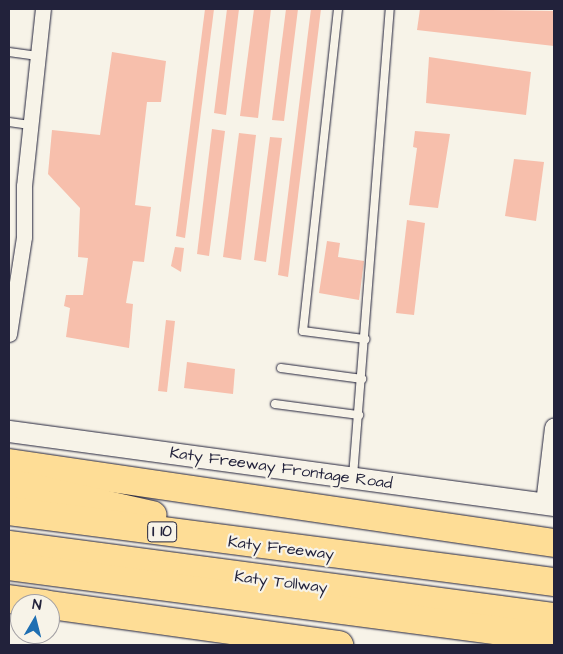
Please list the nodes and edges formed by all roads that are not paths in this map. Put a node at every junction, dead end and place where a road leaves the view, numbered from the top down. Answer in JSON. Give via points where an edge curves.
{"nodes":[{"id":1,"x":43,"y":9,"type":"edge"},
{"id":2,"x":338,"y":9,"type":"edge"},
{"id":3,"x":390,"y":9,"type":"edge"},
{"id":4,"x":9,"y":52,"type":"edge"},
{"id":5,"x":38,"y":56,"type":"junction"},
{"id":6,"x":9,"y":122,"type":"edge"},
{"id":7,"x":30,"y":125,"type":"junction"},
{"id":8,"x":9,"y":334,"type":"edge"},
{"id":9,"x":365,"y":339,"type":"junction"},
{"id":10,"x":281,"y":368,"type":"dead end"},
{"id":11,"x":362,"y":379,"type":"junction"},
{"id":12,"x":275,"y":404,"type":"dead end"},
{"id":13,"x":358,"y":415,"type":"junction"},
{"id":14,"x":554,"y":428,"type":"edge"},
{"id":15,"x":9,"y":431,"type":"edge"},
{"id":16,"x":9,"y":463,"type":"edge"},
{"id":17,"x":82,"y":472,"type":"junction"},
{"id":18,"x":353,"y":478,"type":"junction"},
{"id":19,"x":9,"y":483,"type":"edge"},
{"id":20,"x":9,"y":511,"type":"edge"},
{"id":21,"x":551,"y":511,"type":"edge"},
{"id":22,"x":554,"y":543,"type":"edge"},
{"id":23,"x":9,"y":545,"type":"edge"},
{"id":24,"x":316,"y":553,"type":"junction"},
{"id":25,"x":9,"y":566,"type":"edge"},
{"id":26,"x":554,"y":582,"type":"edge"},
{"id":27,"x":60,"y":606,"type":"edge"},
{"id":28,"x":554,"y":617,"type":"edge"},
{"id":29,"x":60,"y":618,"type":"edge"},
{"id":30,"x":206,"y":627,"type":"junction"},
{"id":31,"x":554,"y":638,"type":"edge"},
{"id":32,"x":339,"y":645,"type":"edge"}],
"edges":[{"from":1,"to":5,"type":"street"},
{"from":2,"to":9,"type":"lane","via":[[303,332]]},
{"from":3,"to":9,"type":"lane","via":[[378,116]]},
{"from":4,"to":5,"type":"lane"},
{"from":5,"to":7,"type":"street"},
{"from":6,"to":7,"type":"lane"},
{"from":7,"to":8,"type":"street","via":[[24,237]]},
{"from":9,"to":11,"type":"lane"},
{"from":10,"to":11,"type":"lane"},
{"from":11,"to":13,"type":"lane"},
{"from":12,"to":13,"type":"lane"},
{"from":13,"to":18,"type":"lane"},
{"from":14,"to":21,"type":"street"},
{"from":15,"to":18,"type":"main road","name":"Katy Freeway Frontage Road"},
{"from":16,"to":17,"type":"highway"},
{"from":17,"to":21,"type":"highway"},
{"from":17,"to":22,"type":"highway"},
{"from":18,"to":21,"type":"main road","name":"Katy Freeway Frontage Road"},
{"from":19,"to":24,"type":"highway"},
{"from":20,"to":24,"type":"highway","name":"Katy Freeway","number":"I 10"},
{"from":23,"to":28,"type":"highway","name":"Katy Tollway"},
{"from":24,"to":26,"type":"highway","name":"Katy Freeway","number":"I 10"},
{"from":25,"to":31,"type":"highway","name":"Katy Tollway"},
{"from":27,"to":30,"type":"highway"},
{"from":29,"to":30,"type":"highway"},
{"from":30,"to":32,"type":"highway"}]}
